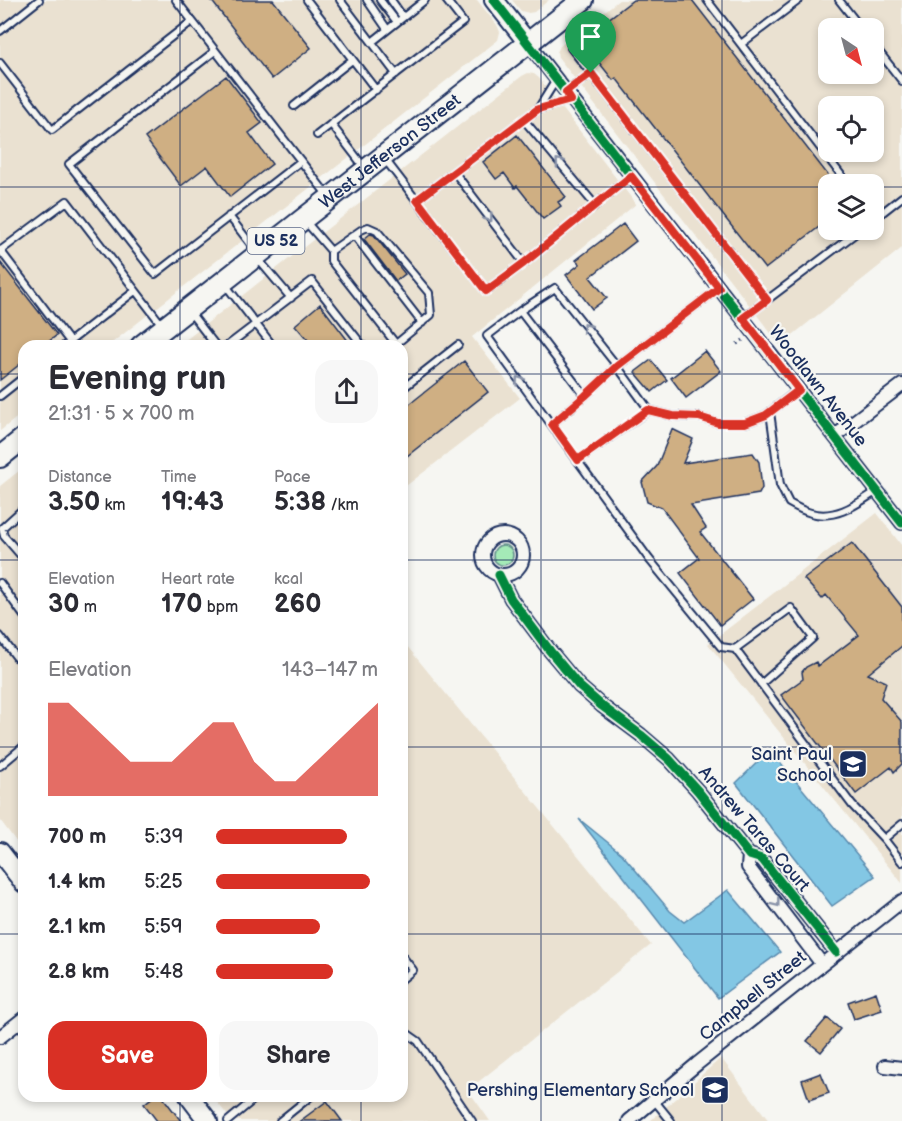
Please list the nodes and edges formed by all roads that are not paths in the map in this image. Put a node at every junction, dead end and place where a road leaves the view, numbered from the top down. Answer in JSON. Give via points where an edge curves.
{"nodes":[{"id":1,"x":39,"y":0,"type":"edge"},
{"id":2,"x":176,"y":0,"type":"edge"},
{"id":3,"x":307,"y":0,"type":"edge"},
{"id":4,"x":340,"y":0,"type":"edge"},
{"id":5,"x":367,"y":0,"type":"edge"},
{"id":6,"x":380,"y":0,"type":"edge"},
{"id":7,"x":391,"y":0,"type":"edge"},
{"id":8,"x":425,"y":0,"type":"edge"},
{"id":9,"x":446,"y":0,"type":"edge"},
{"id":10,"x":494,"y":0,"type":"edge"},
{"id":11,"x":583,"y":0,"type":"edge"},
{"id":12,"x":707,"y":0,"type":"edge"},
{"id":13,"x":799,"y":0,"type":"edge"},
{"id":14,"x":839,"y":0,"type":"edge"},
{"id":15,"x":404,"y":17,"type":"junction"},
{"id":16,"x":853,"y":18,"type":"edge"},
{"id":17,"x":192,"y":21,"type":"junction"},
{"id":18,"x":397,"y":22,"type":"junction"},
{"id":19,"x":387,"y":29,"type":"junction"},
{"id":20,"x":0,"y":31,"type":"edge"},
{"id":21,"x":372,"y":42,"type":"junction"},
{"id":22,"x":528,"y":43,"type":"junction"},
{"id":23,"x":741,"y":44,"type":"junction"},
{"id":24,"x":571,"y":48,"type":"dead end"},
{"id":25,"x":215,"y":51,"type":"junction"},
{"id":26,"x":884,"y":58,"type":"edge"},
{"id":27,"x":352,"y":60,"type":"junction"},
{"id":28,"x":0,"y":63,"type":"edge"},
{"id":29,"x":591,"y":73,"type":"junction"},
{"id":30,"x":396,"y":74,"type":"junction"},
{"id":31,"x":556,"y":80,"type":"junction"},
{"id":32,"x":902,"y":82,"type":"edge"},
{"id":33,"x":376,"y":90,"type":"junction"},
{"id":34,"x":568,"y":96,"type":"junction"},
{"id":35,"x":294,"y":106,"type":"dead end"},
{"id":36,"x":538,"y":109,"type":"junction"},
{"id":37,"x":524,"y":120,"type":"junction"},
{"id":38,"x":331,"y":124,"type":"junction"},
{"id":39,"x":317,"y":135,"type":"dead end"},
{"id":40,"x":383,"y":157,"type":"junction"},
{"id":41,"x":301,"y":160,"type":"junction"},
{"id":42,"x":366,"y":170,"type":"junction"},
{"id":43,"x":455,"y":173,"type":"junction"},
{"id":44,"x":840,"y":174,"type":"edge"},
{"id":45,"x":631,"y":176,"type":"junction"},
{"id":46,"x":330,"y":198,"type":"junction"},
{"id":47,"x":902,"y":198,"type":"edge"},
{"id":48,"x":417,"y":200,"type":"junction"},
{"id":49,"x":595,"y":205,"type":"junction"},
{"id":50,"x":884,"y":211,"type":"edge"},
{"id":51,"x":229,"y":216,"type":"junction"},
{"id":52,"x":304,"y":219,"type":"junction"},
{"id":53,"x":354,"y":235,"type":"junction"},
{"id":54,"x":847,"y":240,"type":"edge"},
{"id":55,"x":0,"y":251,"type":"edge"},
{"id":56,"x":331,"y":251,"type":"junction"},
{"id":57,"x":257,"y":255,"type":"junction"},
{"id":58,"x":524,"y":263,"type":"junction"},
{"id":59,"x":223,"y":282,"type":"junction"},
{"id":60,"x":719,"y":288,"type":"junction"},
{"id":61,"x":135,"y":291,"type":"junction"},
{"id":62,"x":291,"y":298,"type":"junction"},
{"id":63,"x":767,"y":300,"type":"junction"},
{"id":64,"x":188,"y":310,"type":"junction"},
{"id":65,"x":520,"y":311,"type":"junction"},
{"id":66,"x":743,"y":318,"type":"junction"},
{"id":67,"x":422,"y":323,"type":"junction"},
{"id":68,"x":256,"y":325,"type":"junction"},
{"id":69,"x":164,"y":328,"type":"junction"},
{"id":70,"x":65,"y":340,"type":"edge"},
{"id":71,"x":75,"y":340,"type":"edge"},
{"id":72,"x":149,"y":340,"type":"edge"},
{"id":73,"x":211,"y":340,"type":"edge"},
{"id":74,"x":235,"y":340,"type":"edge"},
{"id":75,"x":268,"y":340,"type":"edge"},
{"id":76,"x":358,"y":340,"type":"edge"},
{"id":77,"x":393,"y":340,"type":"edge"},
{"id":78,"x":401,"y":340,"type":"edge"},
{"id":79,"x":458,"y":345,"type":"dead end"},
{"id":80,"x":617,"y":366,"type":"junction"},
{"id":81,"x":18,"y":384,"type":"edge"},
{"id":82,"x":408,"y":384,"type":"edge"},
{"id":83,"x":902,"y":385,"type":"edge"},
{"id":84,"x":799,"y":390,"type":"junction"},
{"id":85,"x":0,"y":396,"type":"edge"},
{"id":86,"x":585,"y":396,"type":"junction"},
{"id":87,"x":648,"y":410,"type":"junction"},
{"id":88,"x":770,"y":412,"type":"junction"},
{"id":89,"x":552,"y":424,"type":"junction"},
{"id":90,"x":835,"y":436,"type":"junction"},
{"id":91,"x":18,"y":443,"type":"edge"},
{"id":92,"x":0,"y":457,"type":"edge"},
{"id":93,"x":578,"y":460,"type":"junction"},
{"id":94,"x":877,"y":491,"type":"junction"},
{"id":95,"x":18,"y":513,"type":"edge"},
{"id":96,"x":902,"y":523,"type":"edge"},
{"id":97,"x":18,"y":552,"type":"edge"},
{"id":98,"x":499,"y":575,"type":"dead end"},
{"id":99,"x":0,"y":583,"type":"edge"},
{"id":100,"x":18,"y":608,"type":"edge"},
{"id":101,"x":0,"y":636,"type":"edge"},
{"id":102,"x":735,"y":649,"type":"junction"},
{"id":103,"x":18,"y":659,"type":"edge"},
{"id":104,"x":760,"y":684,"type":"junction"},
{"id":105,"x":18,"y":751,"type":"edge"},
{"id":106,"x":0,"y":766,"type":"edge"},
{"id":107,"x":902,"y":824,"type":"edge"},
{"id":108,"x":884,"y":839,"type":"junction"},
{"id":109,"x":0,"y":852,"type":"edge"},
{"id":110,"x":749,"y":855,"type":"junction"},
{"id":111,"x":902,"y":862,"type":"edge"},
{"id":112,"x":18,"y":875,"type":"edge"},
{"id":113,"x":902,"y":901,"type":"edge"},
{"id":114,"x":837,"y":952,"type":"junction"},
{"id":115,"x":822,"y":964,"type":"junction"},
{"id":116,"x":18,"y":1023,"type":"edge"},
{"id":117,"x":408,"y":1034,"type":"edge"},
{"id":118,"x":0,"y":1037,"type":"edge"},
{"id":119,"x":885,"y":1066,"type":"dead end"},
{"id":120,"x":902,"y":1068,"type":"edge"},
{"id":121,"x":654,"y":1100,"type":"junction"},
{"id":122,"x":194,"y":1102,"type":"edge"},
{"id":123,"x":251,"y":1102,"type":"edge"},
{"id":124,"x":304,"y":1102,"type":"edge"},
{"id":125,"x":208,"y":1121,"type":"edge"},
{"id":126,"x":228,"y":1121,"type":"edge"},
{"id":127,"x":280,"y":1121,"type":"edge"},
{"id":128,"x":472,"y":1121,"type":"edge"},
{"id":129,"x":629,"y":1121,"type":"edge"},
{"id":130,"x":671,"y":1121,"type":"edge"}],
"edges":[{"from":1,"to":20,"type":"lane"},
{"from":2,"to":17,"type":"lane"},
{"from":3,"to":27,"type":"lane"},
{"from":4,"to":21,"type":"lane"},
{"from":5,"to":19,"type":"lane"},
{"from":6,"to":18,"type":"lane"},
{"from":7,"to":15,"type":"lane"},
{"from":8,"to":15,"type":"lane"},
{"from":9,"to":30,"type":"lane","via":[[463,22]]},
{"from":10,"to":22,"type":"main road"},
{"from":11,"to":22,"type":"main road","name":"West Jefferson Street","number":"US 52"},
{"from":12,"to":23,"type":"lane"},
{"from":13,"to":23,"type":"lane"},
{"from":14,"to":16,"type":"lane"},
{"from":15,"to":18,"type":"lane"},
{"from":17,"to":25,"type":"lane"},
{"from":17,"to":28,"type":"lane","via":[[52,130]]},
{"from":18,"to":19,"type":"lane"},
{"from":19,"to":21,"type":"lane"},
{"from":21,"to":30,"type":"lane"},
{"from":22,"to":31,"type":"street","name":"Woodlawn Avenue"},
{"from":22,"to":40,"type":"main road","name":"West Jefferson Street","number":"US 52"},
{"from":23,"to":44,"type":"lane"},
{"from":24,"to":29,"type":"lane"},
{"from":25,"to":41,"type":"lane"},
{"from":25,"to":51,"type":"lane","via":[[69,164],[155,274]]},
{"from":26,"to":32,"type":"lane"},
{"from":27,"to":33,"type":"lane"},
{"from":27,"to":35,"type":"lane"},
{"from":29,"to":34,"type":"lane"},
{"from":29,"to":63,"type":"lane"},
{"from":30,"to":33,"type":"lane"},
{"from":31,"to":34,"type":"street","name":"Woodlawn Avenue"},
{"from":31,"to":36,"type":"lane"},
{"from":33,"to":38,"type":"lane"},
{"from":34,"to":36,"type":"lane"},
{"from":34,"to":45,"type":"street","name":"Woodlawn Avenue"},
{"from":36,"to":37,"type":"lane"},
{"from":37,"to":43,"type":"lane"},
{"from":49,"to":37,"type":"lane","one_way":true},
{"from":38,"to":39,"type":"lane"},
{"from":38,"to":42,"type":"lane"},
{"from":40,"to":42,"type":"main road","name":"West Jefferson Street","number":"US 52"},
{"from":40,"to":48,"type":"lane"},
{"from":41,"to":46,"type":"lane"},
{"from":41,"to":51,"type":"lane"},
{"from":42,"to":46,"type":"main road","name":"West Jefferson Street","number":"US 52"},
{"from":43,"to":48,"type":"lane"},
{"from":43,"to":58,"type":"lane","one_way":true},
{"from":45,"to":49,"type":"lane"},
{"from":45,"to":60,"type":"street","name":"Woodlawn Avenue"},
{"from":46,"to":52,"type":"main road","name":"West Jefferson Street","number":"US 52"},
{"from":47,"to":50,"type":"lane"},
{"from":48,"to":58,"type":"lane","via":[[486,291]]},
{"from":49,"to":58,"type":"lane"},
{"from":51,"to":57,"type":"lane"},
{"from":52,"to":56,"type":"lane"},
{"from":52,"to":57,"type":"main road","name":"West Jefferson Street","number":"US 52"},
{"from":53,"to":56,"type":"lane"},
{"from":53,"to":67,"type":"lane"},
{"from":53,"to":67,"type":"lane","via":[[368,227],[377,231],[429,293],[431,315]]},
{"from":54,"to":63,"type":"lane"},
{"from":55,"to":61,"type":"lane","via":[[67,201]]},
{"from":55,"to":70,"type":"lane"},
{"from":56,"to":77,"type":"lane","via":[[331,261]]},
{"from":57,"to":59,"type":"main road","name":"West Jefferson Street","number":"US 52"},
{"from":57,"to":62,"type":"lane"},
{"from":59,"to":64,"type":"main road","name":"West Jefferson Street","number":"US 52"},
{"from":59,"to":68,"type":"lane"},
{"from":60,"to":66,"type":"street","name":"Woodlawn Avenue"},
{"from":60,"to":80,"type":"lane"},
{"from":61,"to":69,"type":"lane"},
{"from":61,"to":71,"type":"lane"},
{"from":62,"to":68,"type":"lane"},
{"from":62,"to":76,"type":"lane","via":[[312,281]]},
{"from":63,"to":66,"type":"lane"},
{"from":64,"to":69,"type":"main road","name":"West Jefferson Street","number":"US 52"},
{"from":64,"to":73,"type":"lane"},
{"from":80,"to":65,"type":"lane","one_way":true,"via":[[555,288]]},
{"from":65,"to":86,"type":"lane"},
{"from":89,"to":65,"type":"lane","one_way":true,"via":[[487,336]]},
{"from":66,"to":84,"type":"street","name":"Woodlawn Avenue"},
{"from":67,"to":78,"type":"lane"},
{"from":68,"to":74,"type":"lane"},
{"from":68,"to":75,"type":"lane"},
{"from":69,"to":72,"type":"main road","name":"West Jefferson Street","number":"US 52"},
{"from":79,"to":82,"type":"lane"},
{"from":80,"to":86,"type":"lane"},
{"from":80,"to":87,"type":"lane"},
{"from":81,"to":85,"type":"lane"},
{"from":83,"to":90,"type":"street"},
{"from":84,"to":88,"type":"lane"},
{"from":84,"to":90,"type":"street","name":"Woodlawn Avenue"},
{"from":86,"to":89,"type":"lane"},
{"from":87,"to":88,"type":"lane","via":[[733,424]]},
{"from":87,"to":93,"type":"lane"},
{"from":88,"to":94,"type":"lane","via":[[780,485],[789,503],[810,513],[831,515],[853,508]]},
{"from":89,"to":93,"type":"lane"},
{"from":90,"to":94,"type":"street","name":"Woodlawn Avenue"},
{"from":91,"to":92,"type":"main road"},
{"from":93,"to":102,"type":"lane","via":[[693,614],[721,647]]},
{"from":94,"to":96,"type":"street","name":"Woodlawn Avenue"},
{"from":95,"to":97,"type":"lane","via":[[2,528]]},
{"from":98,"to":110,"type":"street","name":"Andrew Taras Court","via":[[511,599],[579,686],[669,759]]},
{"from":99,"to":100,"type":"lane"},
{"from":101,"to":103,"type":"lane"},
{"from":102,"to":104,"type":"lane"},
{"from":102,"to":104,"type":"lane","via":[[791,608],[813,638]]},
{"from":104,"to":108,"type":"lane","via":[[852,805]]},
{"from":105,"to":106,"type":"lane"},
{"from":107,"to":108,"type":"lane"},
{"from":108,"to":111,"type":"lane"},
{"from":109,"to":112,"type":"main road"},
{"from":110,"to":114,"type":"street","name":"Andrew Taras Court","via":[[762,859]]},
{"from":110,"to":115,"type":"street","name":"Andrew Taras Court","one_way":true,"via":[[748,867]]},
{"from":113,"to":114,"type":"street","name":"Campbell Street"},
{"from":114,"to":115,"type":"street","name":"Campbell Street"},
{"from":115,"to":121,"type":"street","name":"Campbell Street"},
{"from":116,"to":118,"type":"street"},
{"from":117,"to":128,"type":"lane","via":[[418,1041]]},
{"from":119,"to":120,"type":"street"},
{"from":121,"to":129,"type":"street","name":"Campbell Street"},
{"from":121,"to":130,"type":"lane"},
{"from":122,"to":125,"type":"main road"},
{"from":123,"to":126,"type":"lane"},
{"from":124,"to":127,"type":"lane"}]}
